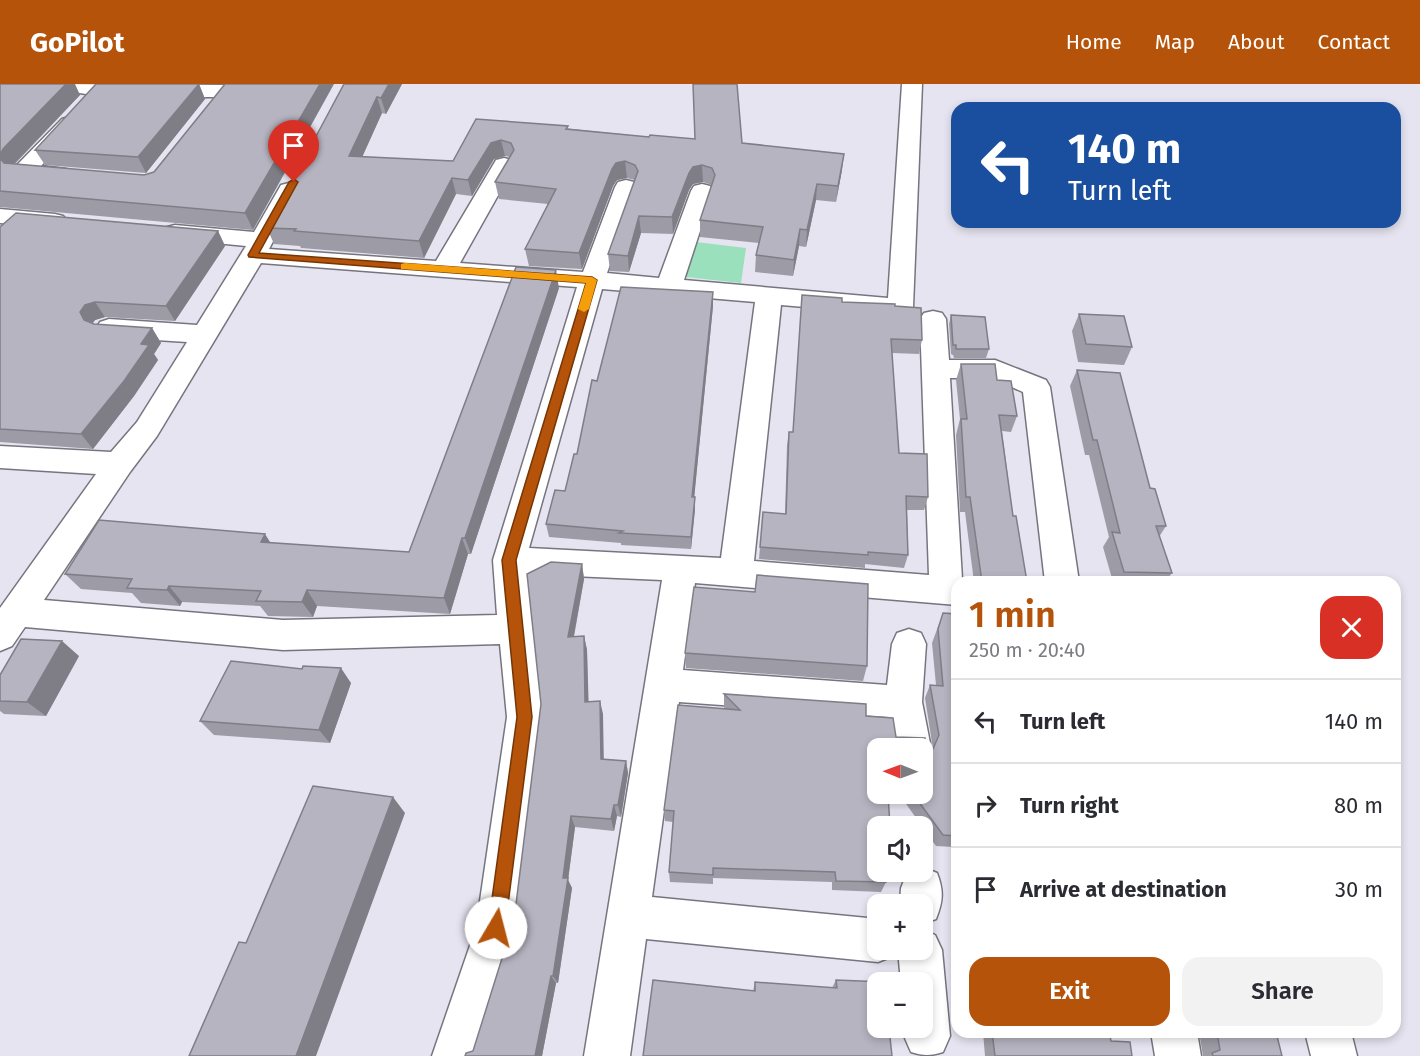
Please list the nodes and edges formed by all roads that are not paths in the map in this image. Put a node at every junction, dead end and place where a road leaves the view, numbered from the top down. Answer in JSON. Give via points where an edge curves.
{"nodes":[{"id":1,"x":61,"y":84,"type":"edge"},
{"id":2,"x":912,"y":84,"type":"edge"},
{"id":3,"x":228,"y":87,"type":"edge"},
{"id":4,"x":100,"y":90,"type":"junction"},
{"id":5,"x":211,"y":109,"type":"edge"},
{"id":6,"x":504,"y":165,"type":"edge"},
{"id":7,"x":301,"y":167,"type":"edge"},
{"id":8,"x":82,"y":176,"type":"edge"},
{"id":9,"x":626,"y":187,"type":"dead end"},
{"id":10,"x":702,"y":191,"type":"dead end"},
{"id":11,"x":0,"y":216,"type":"edge"},
{"id":12,"x":24,"y":218,"type":"junction"},
{"id":13,"x":72,"y":223,"type":"edge"},
{"id":14,"x":155,"y":230,"type":"edge"},
{"id":15,"x":0,"y":239,"type":"edge"},
{"id":16,"x":257,"y":248,"type":"junction"},
{"id":17,"x":444,"y":269,"type":"junction"},
{"id":18,"x":592,"y":280,"type":"junction"},
{"id":19,"x":669,"y":287,"type":"junction"},
{"id":20,"x":769,"y":296,"type":"junction"},
{"id":21,"x":933,"y":319,"type":"dead end"},
{"id":22,"x":105,"y":328,"type":"edge"},
{"id":23,"x":205,"y":334,"type":"junction"},
{"id":24,"x":936,"y":369,"type":"junction"},
{"id":25,"x":0,"y":457,"type":"edge"},
{"id":26,"x":119,"y":464,"type":"junction"},
{"id":27,"x":509,"y":560,"type":"junction"},
{"id":28,"x":681,"y":568,"type":"junction"},
{"id":29,"x":736,"y":573,"type":"junction"},
{"id":30,"x":1061,"y":576,"type":"edge"},
{"id":31,"x":951,"y":590,"type":"edge"},
{"id":32,"x":8,"y":624,"type":"edge"},
{"id":33,"x":514,"y":629,"type":"junction"},
{"id":34,"x":909,"y":644,"type":"dead end"},
{"id":35,"x":664,"y":685,"type":"junction"},
{"id":36,"x":904,"y":702,"type":"junction"},
{"id":37,"x":910,"y":738,"type":"edge"},
{"id":38,"x":628,"y":916,"type":"junction"},
{"id":39,"x":867,"y":940,"type":"edge"},
{"id":40,"x":1175,"y":1038,"type":"edge"},
{"id":41,"x":1330,"y":1038,"type":"edge"},
{"id":42,"x":455,"y":1056,"type":"edge"},
{"id":43,"x":607,"y":1056,"type":"edge"},
{"id":44,"x":1178,"y":1056,"type":"edge"},
{"id":45,"x":1334,"y":1056,"type":"edge"}],
"edges":[{"from":1,"to":4,"type":"street"},
{"from":2,"to":20,"type":"street","via":[[900,307]]},
{"from":3,"to":4,"type":"street"},
{"from":3,"to":5,"type":"street"},
{"from":4,"to":8,"type":"street","via":[[23,172]]},
{"from":6,"to":17,"type":"street"},
{"from":7,"to":16,"type":"street"},
{"from":9,"to":18,"type":"street"},
{"from":10,"to":19,"type":"street"},
{"from":11,"to":12,"type":"street"},
{"from":12,"to":13,"type":"street"},
{"from":12,"to":15,"type":"street"},
{"from":14,"to":16,"type":"street"},
{"from":16,"to":17,"type":"street"},
{"from":16,"to":23,"type":"street"},
{"from":17,"to":18,"type":"street"},
{"from":18,"to":19,"type":"street"},
{"from":18,"to":27,"type":"street"},
{"from":19,"to":20,"type":"street"},
{"from":20,"to":29,"type":"street"},
{"from":21,"to":24,"type":"street"},
{"from":22,"to":23,"type":"street"},
{"from":23,"to":26,"type":"street","via":[[147,429]]},
{"from":24,"to":30,"type":"street","via":[[995,369],[1035,387]]},
{"from":24,"to":31,"type":"street"},
{"from":25,"to":26,"type":"street"},
{"from":26,"to":32,"type":"street"},
{"from":27,"to":28,"type":"street"},
{"from":27,"to":33,"type":"street"},
{"from":28,"to":29,"type":"street"},
{"from":28,"to":35,"type":"street"},
{"from":29,"to":31,"type":"street"},
{"from":32,"to":33,"type":"street","via":[[283,635]]},
{"from":33,"to":42,"type":"street","via":[[525,717],[498,916]]},
{"from":34,"to":36,"type":"street"},
{"from":35,"to":36,"type":"street"},
{"from":35,"to":38,"type":"street"},
{"from":36,"to":37,"type":"street"},
{"from":38,"to":39,"type":"street"},
{"from":38,"to":43,"type":"street"},
{"from":40,"to":44,"type":"street"},
{"from":41,"to":45,"type":"street"}]}
